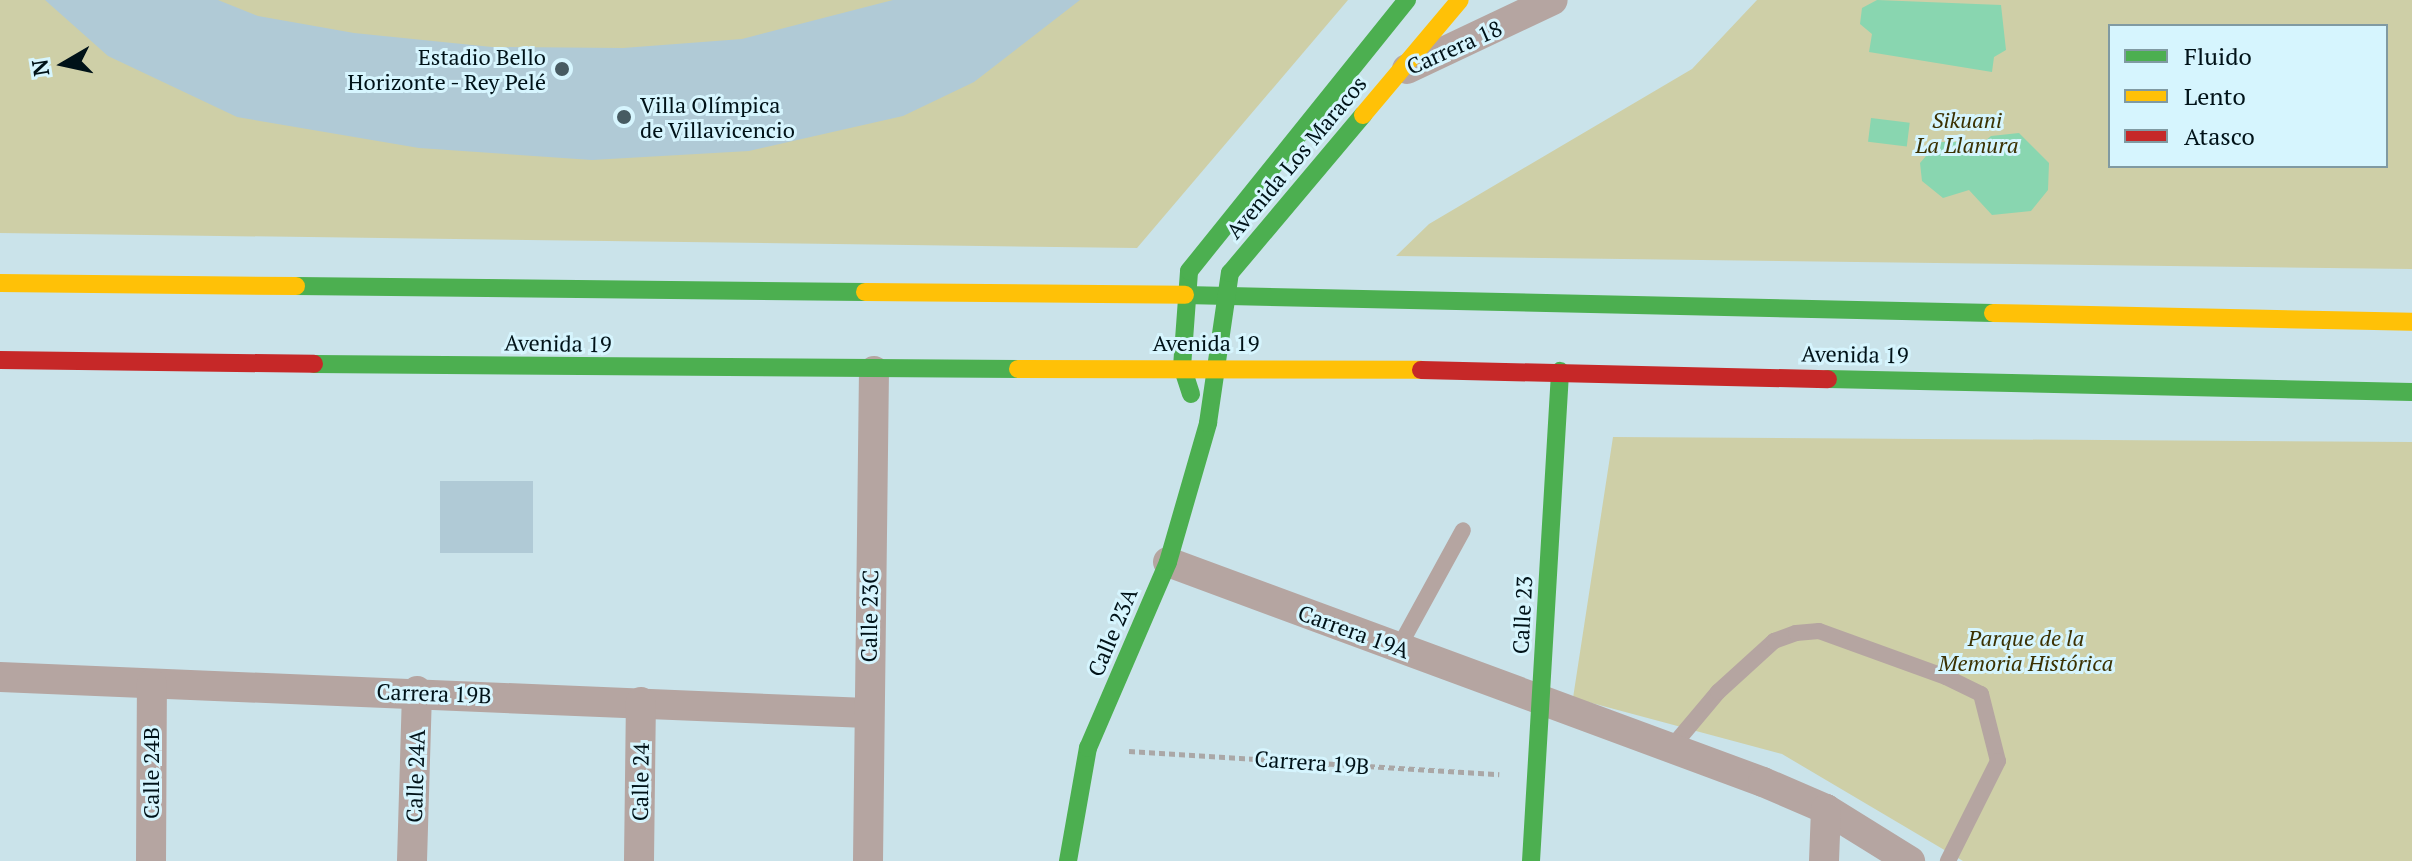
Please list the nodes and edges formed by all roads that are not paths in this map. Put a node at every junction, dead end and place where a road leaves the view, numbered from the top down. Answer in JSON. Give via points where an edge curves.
{"nodes":[{"id":1,"x":1407,"y":0,"type":"edge"},
{"id":2,"x":1460,"y":0,"type":"edge"},
{"id":3,"x":1553,"y":0,"type":"edge"},
{"id":4,"x":1398,"y":73,"type":"junction"},
{"id":5,"x":0,"y":283,"type":"edge"},
{"id":6,"x":1187,"y":295,"type":"junction"},
{"id":7,"x":1228,"y":297,"type":"junction"},
{"id":8,"x":2412,"y":322,"type":"edge"},
{"id":9,"x":0,"y":360,"type":"edge"},
{"id":10,"x":1219,"y":366,"type":"junction"},
{"id":11,"x":1182,"y":367,"type":"junction"},
{"id":12,"x":874,"y":371,"type":"junction"},
{"id":13,"x":1560,"y":371,"type":"junction"},
{"id":14,"x":2412,"y":392,"type":"edge"},
{"id":15,"x":1208,"y":423,"type":"junction"},
{"id":16,"x":1463,"y":530,"type":"dead end"},
{"id":17,"x":1168,"y":562,"type":"junction"},
{"id":18,"x":1399,"y":647,"type":"junction"},
{"id":19,"x":0,"y":677,"type":"edge"},
{"id":20,"x":152,"y":684,"type":"junction"},
{"id":21,"x":417,"y":691,"type":"junction"},
{"id":22,"x":1541,"y":699,"type":"junction"},
{"id":23,"x":641,"y":702,"type":"junction"},
{"id":24,"x":867,"y":713,"type":"junction"},
{"id":25,"x":1671,"y":748,"type":"junction"},
{"id":26,"x":1826,"y":809,"type":"junction"},
{"id":27,"x":151,"y":861,"type":"edge"},
{"id":28,"x":412,"y":861,"type":"edge"},
{"id":29,"x":639,"y":861,"type":"edge"},
{"id":30,"x":868,"y":861,"type":"edge"},
{"id":31,"x":1068,"y":861,"type":"edge"},
{"id":32,"x":1531,"y":861,"type":"edge"},
{"id":33,"x":1824,"y":861,"type":"edge"},
{"id":34,"x":1910,"y":861,"type":"edge"},
{"id":35,"x":1948,"y":861,"type":"edge"}],
"edges":[{"from":1,"to":6,"type":"main road","name":"Avenida Los Maracos","via":[[1189,271]]},
{"from":2,"to":4,"type":"main road","name":"Avenida Los Maracos"},
{"from":3,"to":4,"type":"street","name":"Carrera 18"},
{"from":4,"to":7,"type":"main road","name":"Avenida Los Maracos","via":[[1230,273]]},
{"from":5,"to":6,"type":"main road","name":"Avenida 19"},
{"from":6,"to":7,"type":"main road","name":"Avenida 19"},
{"from":6,"to":11,"type":"main road","name":"Avenida Los Maracos"},
{"from":7,"to":8,"type":"main road","name":"Avenida 19"},
{"from":7,"to":10,"type":"main road","name":"Avenida Los Maracos"},
{"from":9,"to":12,"type":"main road","name":"Avenida 19"},
{"from":10,"to":11,"type":"main road","name":"Avenida 19"},
{"from":10,"to":13,"type":"main road","name":"Avenida 19"},
{"from":10,"to":15,"type":"main road","name":"Calle 23A"},
{"from":11,"to":12,"type":"main road","name":"Avenida 19"},
{"from":11,"to":15,"type":"main road"},
{"from":12,"to":24,"type":"street","name":"Calle 23C"},
{"from":13,"to":14,"type":"main road","name":"Avenida 19"},
{"from":13,"to":22,"type":"main road","name":"Calle 23"},
{"from":15,"to":17,"type":"main road","name":"Calle 23A"},
{"from":16,"to":18,"type":"lane"},
{"from":17,"to":18,"type":"street","name":"Carrera 19A"},
{"from":17,"to":31,"type":"main road","name":"Calle 23A","via":[[1088,748]]},
{"from":18,"to":22,"type":"street","name":"Carrera 19A"},
{"from":19,"to":20,"type":"street","name":"Carrera 19B"},
{"from":20,"to":21,"type":"street","name":"Carrera 19B"},
{"from":20,"to":27,"type":"street","name":"Calle 24B"},
{"from":21,"to":23,"type":"street","name":"Carrera 19B"},
{"from":21,"to":28,"type":"street","name":"Calle 24A"},
{"from":22,"to":25,"type":"street"},
{"from":22,"to":32,"type":"main road","name":"Calle 23"},
{"from":23,"to":24,"type":"street","name":"Carrera 19B"},
{"from":23,"to":29,"type":"street","name":"Calle 24"},
{"from":24,"to":30,"type":"street","name":"Calle 23C"},
{"from":25,"to":26,"type":"street"},
{"from":25,"to":35,"type":"lane","via":[[1718,692],[1774,641],[1796,633],[1819,631],[1946,677],[1981,694],[1995,725],[1998,761]]},
{"from":26,"to":33,"type":"street"},
{"from":26,"to":34,"type":"street"}]}
